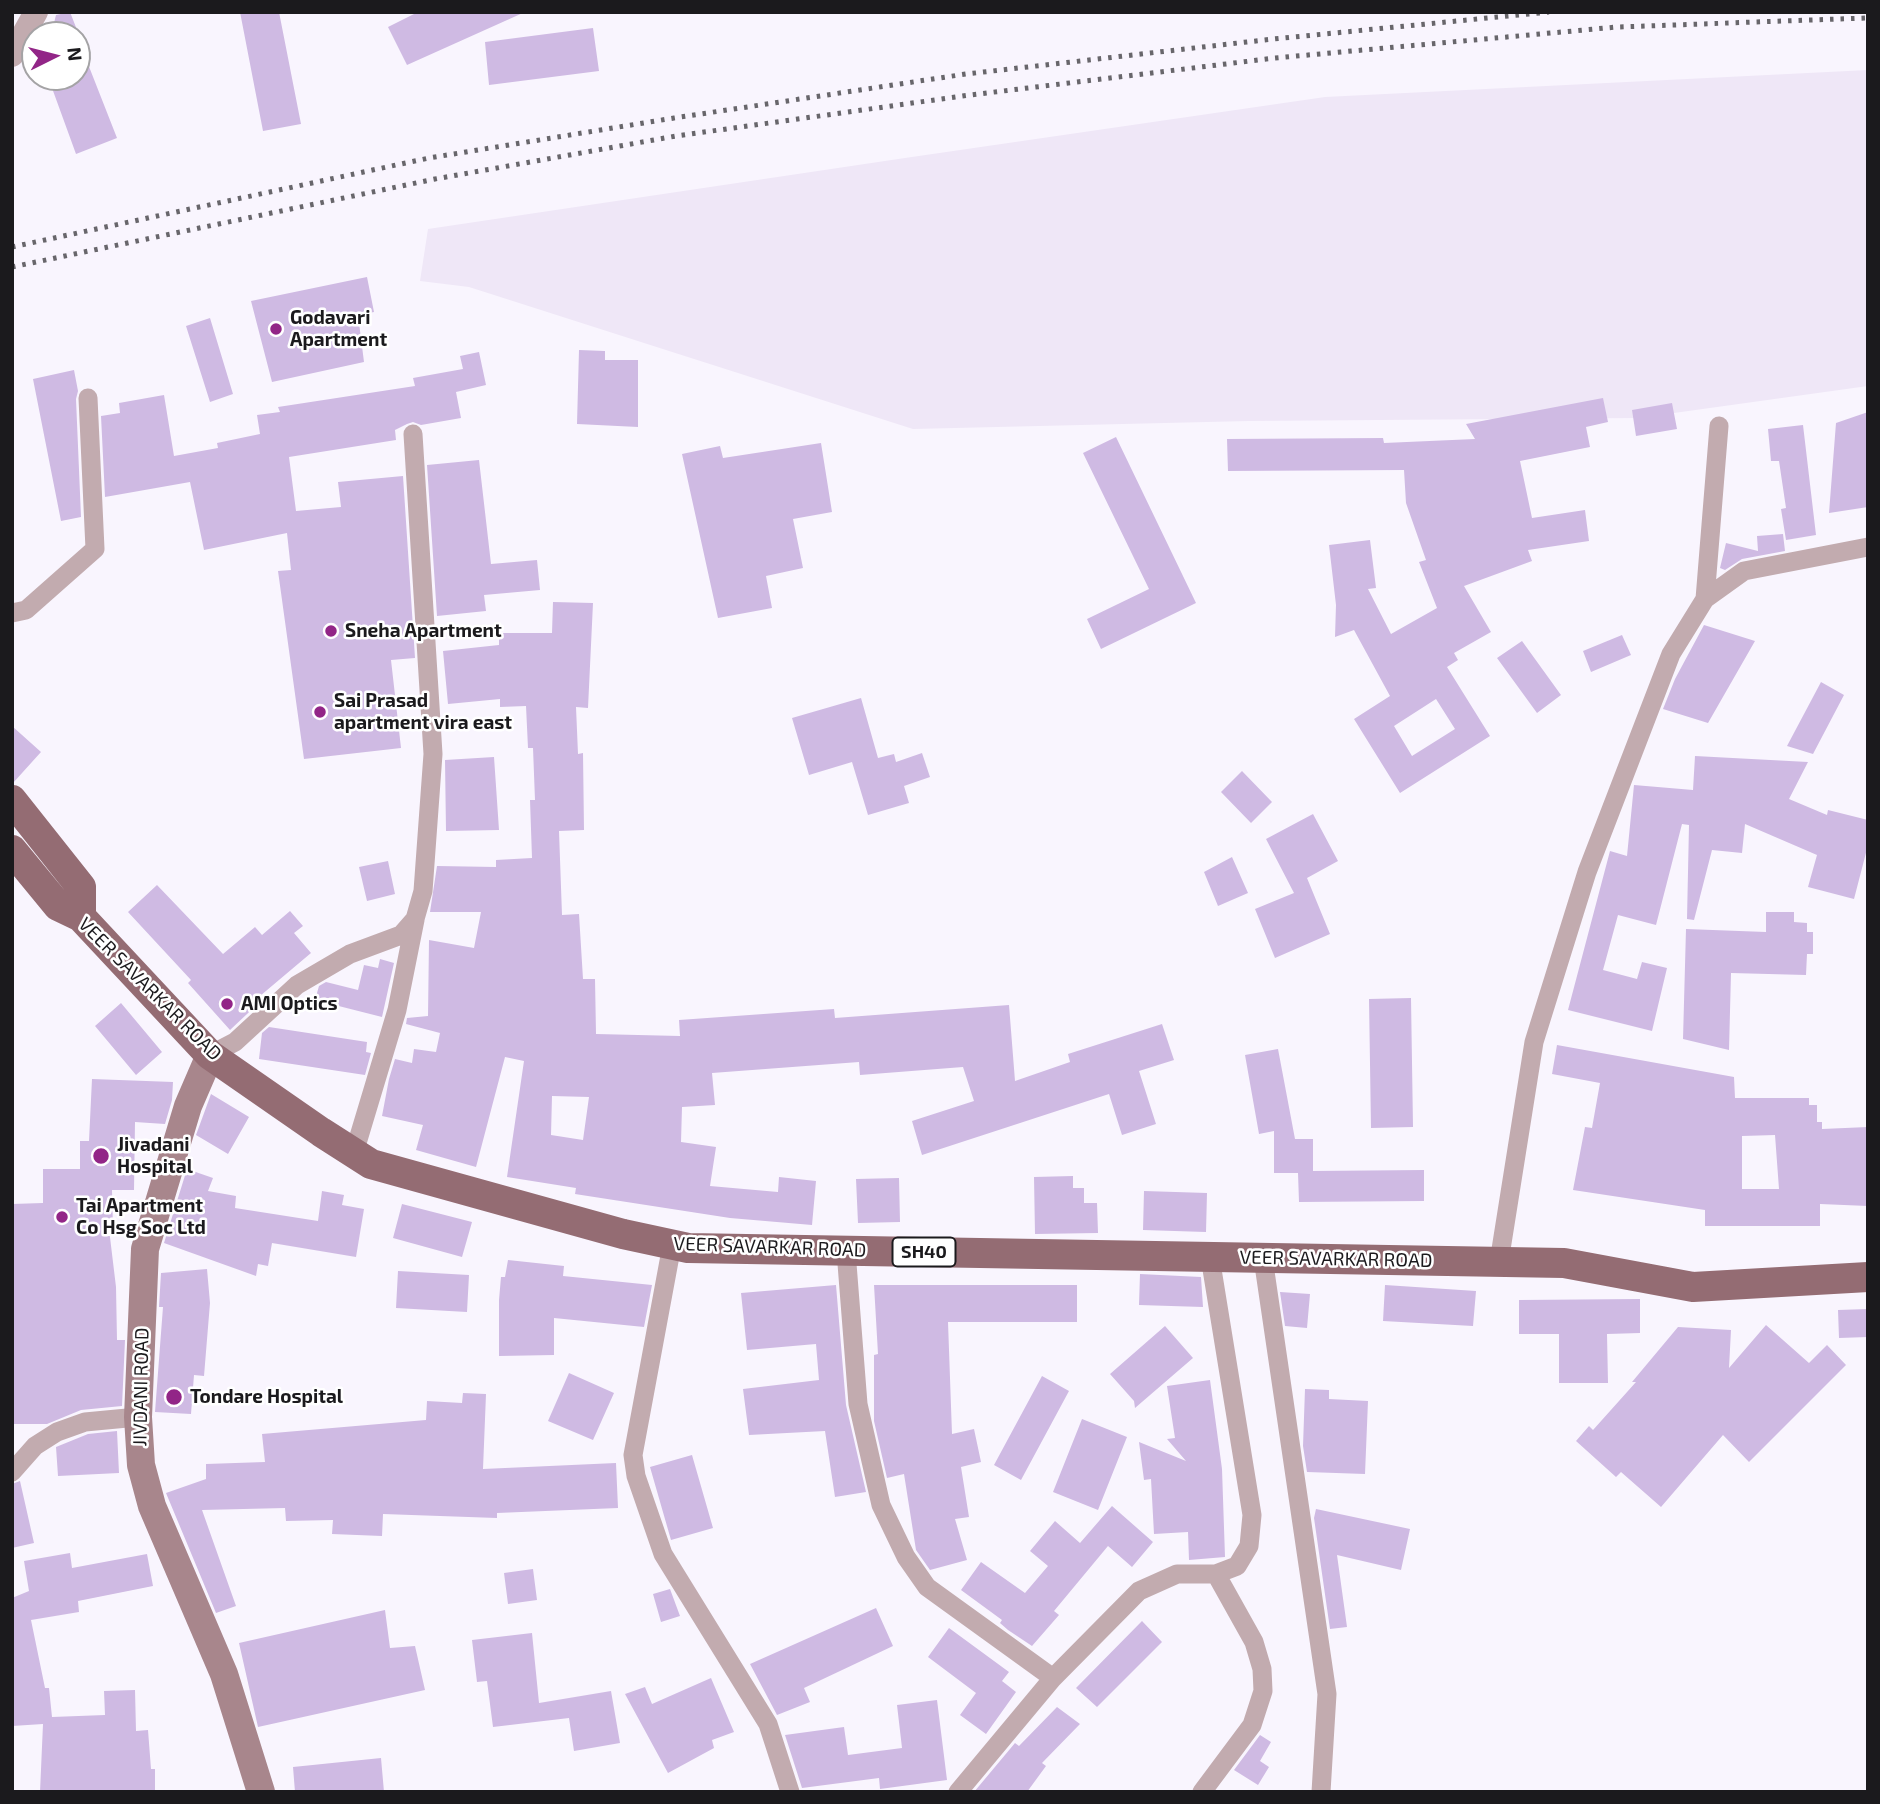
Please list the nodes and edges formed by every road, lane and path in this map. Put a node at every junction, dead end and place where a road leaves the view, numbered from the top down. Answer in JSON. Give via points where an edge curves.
{"nodes":[{"id":1,"x":36,"y":12,"type":"edge"},
{"id":2,"x":12,"y":55,"type":"edge"},
{"id":3,"x":88,"y":398,"type":"dead end"},
{"id":4,"x":1719,"y":426,"type":"dead end"},
{"id":5,"x":413,"y":434,"type":"dead end"},
{"id":6,"x":1868,"y":547,"type":"edge"},
{"id":7,"x":1705,"y":599,"type":"junction"},
{"id":8,"x":12,"y":613,"type":"edge"},
{"id":9,"x":12,"y":800,"type":"edge"},
{"id":10,"x":12,"y":824,"type":"edge"},
{"id":11,"x":12,"y":850,"type":"edge"},
{"id":12,"x":81,"y":917,"type":"junction"},
{"id":13,"x":415,"y":919,"type":"junction"},
{"id":14,"x":210,"y":1055,"type":"junction"},
{"id":15,"x":354,"y":1153,"type":"junction"},
{"id":16,"x":672,"y":1245,"type":"junction"},
{"id":17,"x":846,"y":1251,"type":"junction"},
{"id":18,"x":1210,"y":1257,"type":"junction"},
{"id":19,"x":1263,"y":1258,"type":"junction"},
{"id":20,"x":1499,"y":1262,"type":"junction"},
{"id":21,"x":1868,"y":1278,"type":"edge"},
{"id":22,"x":138,"y":1417,"type":"junction"},
{"id":23,"x":12,"y":1472,"type":"edge"},
{"id":24,"x":1216,"y":1574,"type":"junction"},
{"id":25,"x":1053,"y":1678,"type":"junction"},
{"id":26,"x":261,"y":1792,"type":"edge"},
{"id":27,"x":790,"y":1792,"type":"edge"},
{"id":28,"x":958,"y":1792,"type":"edge"},
{"id":29,"x":1202,"y":1792,"type":"edge"},
{"id":30,"x":1321,"y":1792,"type":"edge"}],
"edges":[{"from":1,"to":2,"type":"street"},
{"from":3,"to":8,"type":"street","via":[[95,549],[26,610]]},
{"from":4,"to":7,"type":"street"},
{"from":5,"to":13,"type":"street","via":[[433,754],[423,891]]},
{"from":6,"to":7,"type":"street","via":[[1744,571]]},
{"from":7,"to":20,"type":"street","via":[[1666,666],[1587,872],[1534,1042]]},
{"from":9,"to":12,"type":"main road","via":[[82,887]]},
{"from":10,"to":12,"type":"main road"},
{"from":11,"to":12,"type":"main road","name":"VEER SAVARKAR ROAD","number":"SH40","via":[[58,906]]},
{"from":12,"to":14,"type":"main road","name":"VEER SAVARKAR ROAD","number":"SH40"},
{"from":13,"to":14,"type":"street","via":[[401,934],[350,954],[297,985],[235,1041]]},
{"from":13,"to":15,"type":"street","via":[[397,1010]]},
{"from":14,"to":15,"type":"main road","name":"VEER SAVARKAR ROAD","number":"SH40"},
{"from":14,"to":22,"type":"main road","name":"JIVDANI ROAD","via":[[187,1106],[145,1249]]},
{"from":15,"to":16,"type":"main road","name":"VEER SAVARKAR ROAD","number":"SH40","via":[[371,1164]]},
{"from":16,"to":17,"type":"main road","name":"VEER SAVARKAR ROAD","number":"SH40"},
{"from":16,"to":27,"type":"street","via":[[633,1455],[636,1476],[663,1554],[768,1724]]},
{"from":17,"to":18,"type":"main road","name":"VEER SAVARKAR ROAD","number":"SH40"},
{"from":17,"to":25,"type":"street","via":[[858,1404],[881,1505],[901,1547],[927,1587]]},
{"from":18,"to":19,"type":"main road","name":"VEER SAVARKAR ROAD","number":"SH40"},
{"from":18,"to":24,"type":"street","via":[[1252,1515],[1249,1546],[1237,1566]]},
{"from":19,"to":20,"type":"main road","name":"VEER SAVARKAR ROAD","number":"SH40"},
{"from":19,"to":30,"type":"street","via":[[1327,1694]]},
{"from":20,"to":21,"type":"main road","name":"VEER SAVARKAR ROAD","number":"SH40","via":[[1563,1264],[1693,1287]]},
{"from":22,"to":23,"type":"street","via":[[86,1422],[57,1432],[35,1446]]},
{"from":22,"to":26,"type":"main road","name":"JIVDANI ROAD","via":[[141,1465],[152,1506],[224,1674]]},
{"from":24,"to":25,"type":"street","via":[[1177,1574],[1139,1591]]},
{"from":24,"to":29,"type":"street","via":[[1254,1642],[1263,1691],[1252,1725]]},
{"from":25,"to":28,"type":"street"}]}
